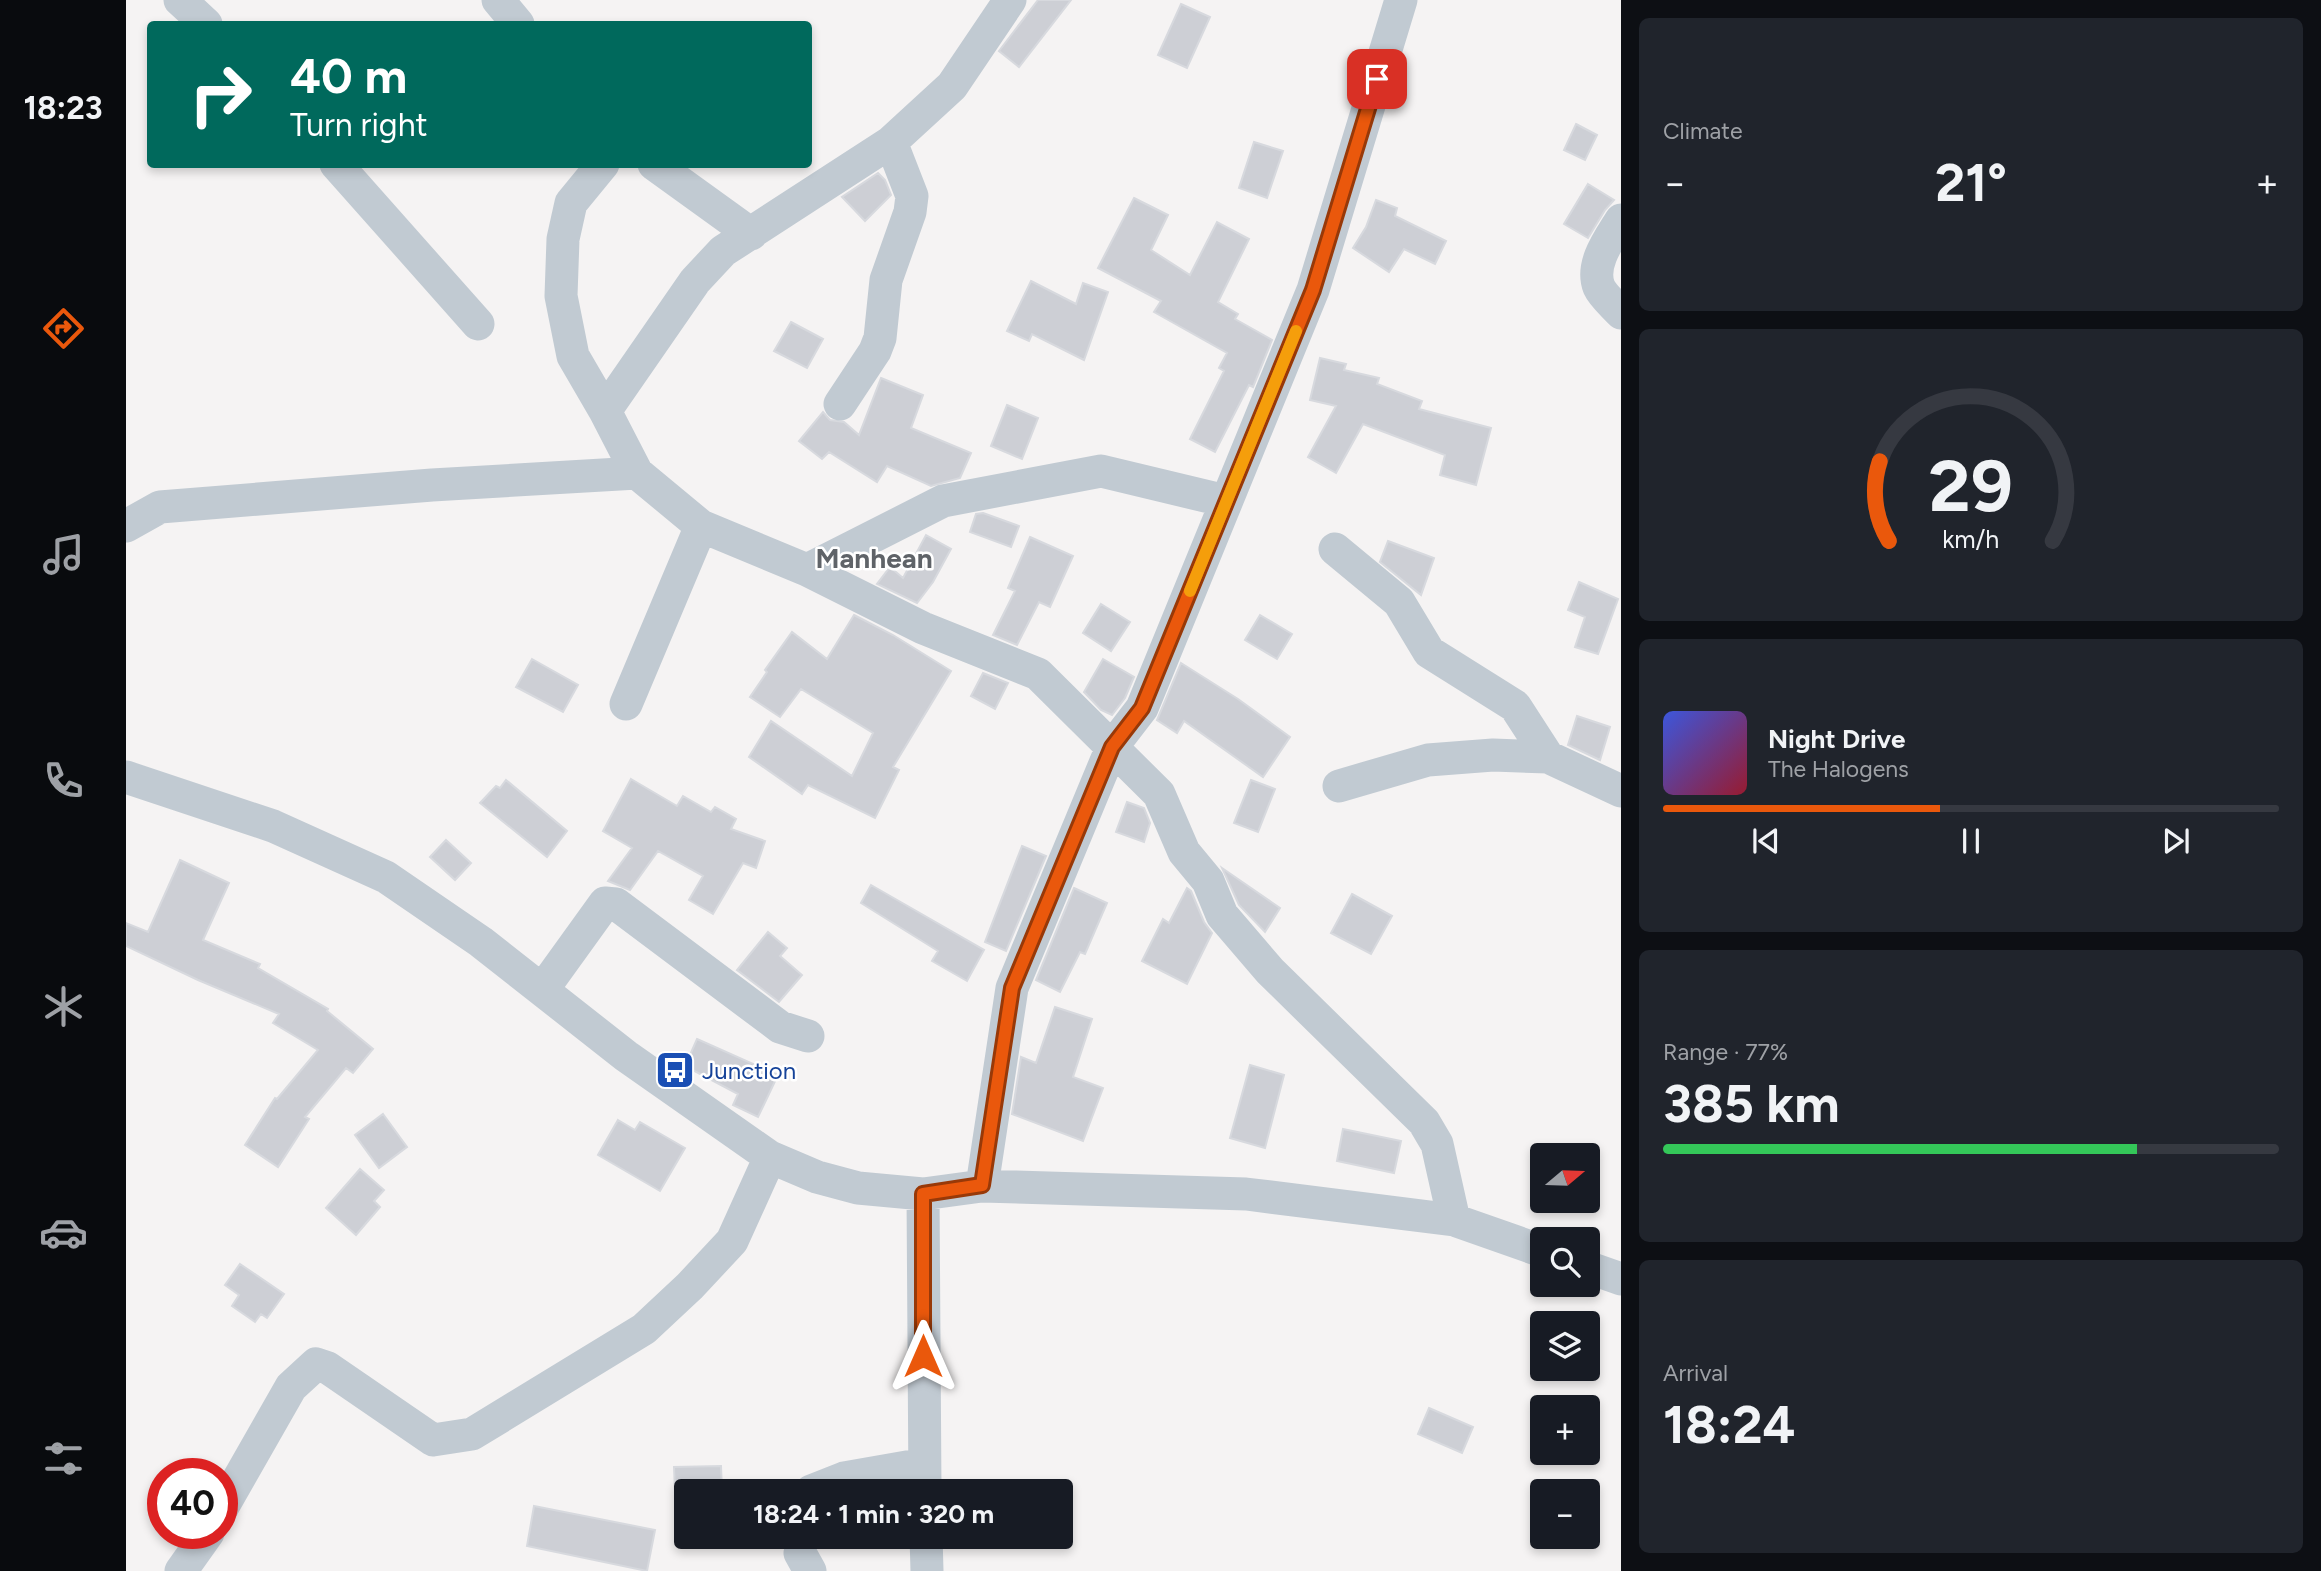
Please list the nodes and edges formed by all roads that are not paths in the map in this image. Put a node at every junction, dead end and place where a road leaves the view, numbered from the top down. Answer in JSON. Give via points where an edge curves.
{"nodes":[{"id":1,"x":180,"y":0,"type":"edge"},
{"id":2,"x":498,"y":0,"type":"edge"},
{"id":3,"x":1010,"y":0,"type":"edge"},
{"id":4,"x":1401,"y":0,"type":"edge"},
{"id":5,"x":203,"y":21,"type":"edge"},
{"id":6,"x":516,"y":21,"type":"edge"},
{"id":7,"x":891,"y":142,"type":"junction"},
{"id":8,"x":340,"y":168,"type":"edge"},
{"id":9,"x":600,"y":168,"type":"edge"},
{"id":10,"x":660,"y":168,"type":"edge"},
{"id":11,"x":1621,"y":219,"type":"edge"},
{"id":12,"x":751,"y":234,"type":"junction"},
{"id":13,"x":1621,"y":313,"type":"edge"},
{"id":14,"x":478,"y":324,"type":"dead end"},
{"id":15,"x":840,"y":404,"type":"dead end"},
{"id":16,"x":606,"y":411,"type":"junction"},
{"id":17,"x":637,"y":473,"type":"junction"},
{"id":18,"x":1226,"y":501,"type":"junction"},
{"id":19,"x":126,"y":526,"type":"edge"},
{"id":20,"x":701,"y":526,"type":"junction"},
{"id":21,"x":1335,"y":549,"type":"dead end"},
{"id":22,"x":807,"y":570,"type":"junction"},
{"id":23,"x":626,"y":704,"type":"dead end"},
{"id":24,"x":1112,"y":747,"type":"junction"},
{"id":25,"x":1548,"y":757,"type":"junction"},
{"id":26,"x":126,"y":777,"type":"edge"},
{"id":27,"x":1339,"y":786,"type":"dead end"},
{"id":28,"x":1621,"y":791,"type":"edge"},
{"id":29,"x":542,"y":989,"type":"junction"},
{"id":30,"x":808,"y":1036,"type":"dead end"},
{"id":31,"x":770,"y":1157,"type":"junction"},
{"id":32,"x":982,"y":1185,"type":"junction"},
{"id":33,"x":923,"y":1194,"type":"junction"},
{"id":34,"x":1454,"y":1220,"type":"junction"},
{"id":35,"x":1530,"y":1247,"type":"edge"},
{"id":36,"x":1600,"y":1272,"type":"edge"},
{"id":37,"x":1621,"y":1279,"type":"edge"},
{"id":38,"x":924,"y":1478,"type":"edge"},
{"id":39,"x":841,"y":1479,"type":"edge"},
{"id":40,"x":238,"y":1480,"type":"edge"},
{"id":41,"x":197,"y":1549,"type":"edge"},
{"id":42,"x":926,"y":1549,"type":"edge"},
{"id":43,"x":181,"y":1571,"type":"edge"},
{"id":44,"x":927,"y":1571,"type":"edge"}],
"edges":[{"from":1,"to":5,"type":"street"},
{"from":2,"to":6,"type":"street"},
{"from":3,"to":7,"type":"street","via":[[952,86]]},
{"from":4,"to":18,"type":"street","via":[[1313,290]]},
{"from":7,"to":12,"type":"street"},
{"from":7,"to":15,"type":"street","via":[[912,196],[910,212],[886,280],[880,338]]},
{"from":8,"to":14,"type":"street"},
{"from":9,"to":16,"type":"street","via":[[571,203],[563,239],[561,296],[573,356]]},
{"from":10,"to":12,"type":"street"},
{"from":11,"to":13,"type":"street","via":[[1596,275],[1600,290]]},
{"from":12,"to":16,"type":"street","via":[[723,251],[695,281]]},
{"from":16,"to":17,"type":"street"},
{"from":17,"to":19,"type":"street","via":[[160,507]]},
{"from":17,"to":20,"type":"street"},
{"from":18,"to":22,"type":"street","via":[[1101,471],[943,501]]},
{"from":18,"to":24,"type":"street","via":[[1142,708]]},
{"from":20,"to":22,"type":"street"},
{"from":20,"to":23,"type":"street"},
{"from":21,"to":25,"type":"street","via":[[1399,602],[1429,652],[1515,706]]},
{"from":22,"to":24,"type":"street","via":[[923,628],[1038,674]]},
{"from":24,"to":32,"type":"street","via":[[1012,988]]},
{"from":24,"to":34,"type":"street","via":[[1159,794],[1184,852],[1208,881],[1222,915],[1270,971],[1424,1122],[1437,1144]]},
{"from":25,"to":27,"type":"street","via":[[1428,760]]},
{"from":25,"to":28,"type":"street"},
{"from":26,"to":29,"type":"street","via":[[273,826],[386,877]]},
{"from":29,"to":30,"type":"street","via":[[604,903],[616,904],[780,1027]]},
{"from":29,"to":31,"type":"street","via":[[626,1056]]},
{"from":31,"to":33,"type":"street","via":[[858,1188]]},
{"from":31,"to":40,"type":"street","via":[[732,1241],[644,1329],[472,1434],[433,1440],[316,1364],[291,1387]]},
{"from":32,"to":33,"type":"street"},
{"from":32,"to":34,"type":"street","via":[[1246,1194]]},
{"from":33,"to":38,"type":"street"},
{"from":34,"to":35,"type":"street"},
{"from":36,"to":37,"type":"street"},
{"from":38,"to":39,"type":"street"},
{"from":41,"to":43,"type":"street"},
{"from":42,"to":44,"type":"street"}]}
